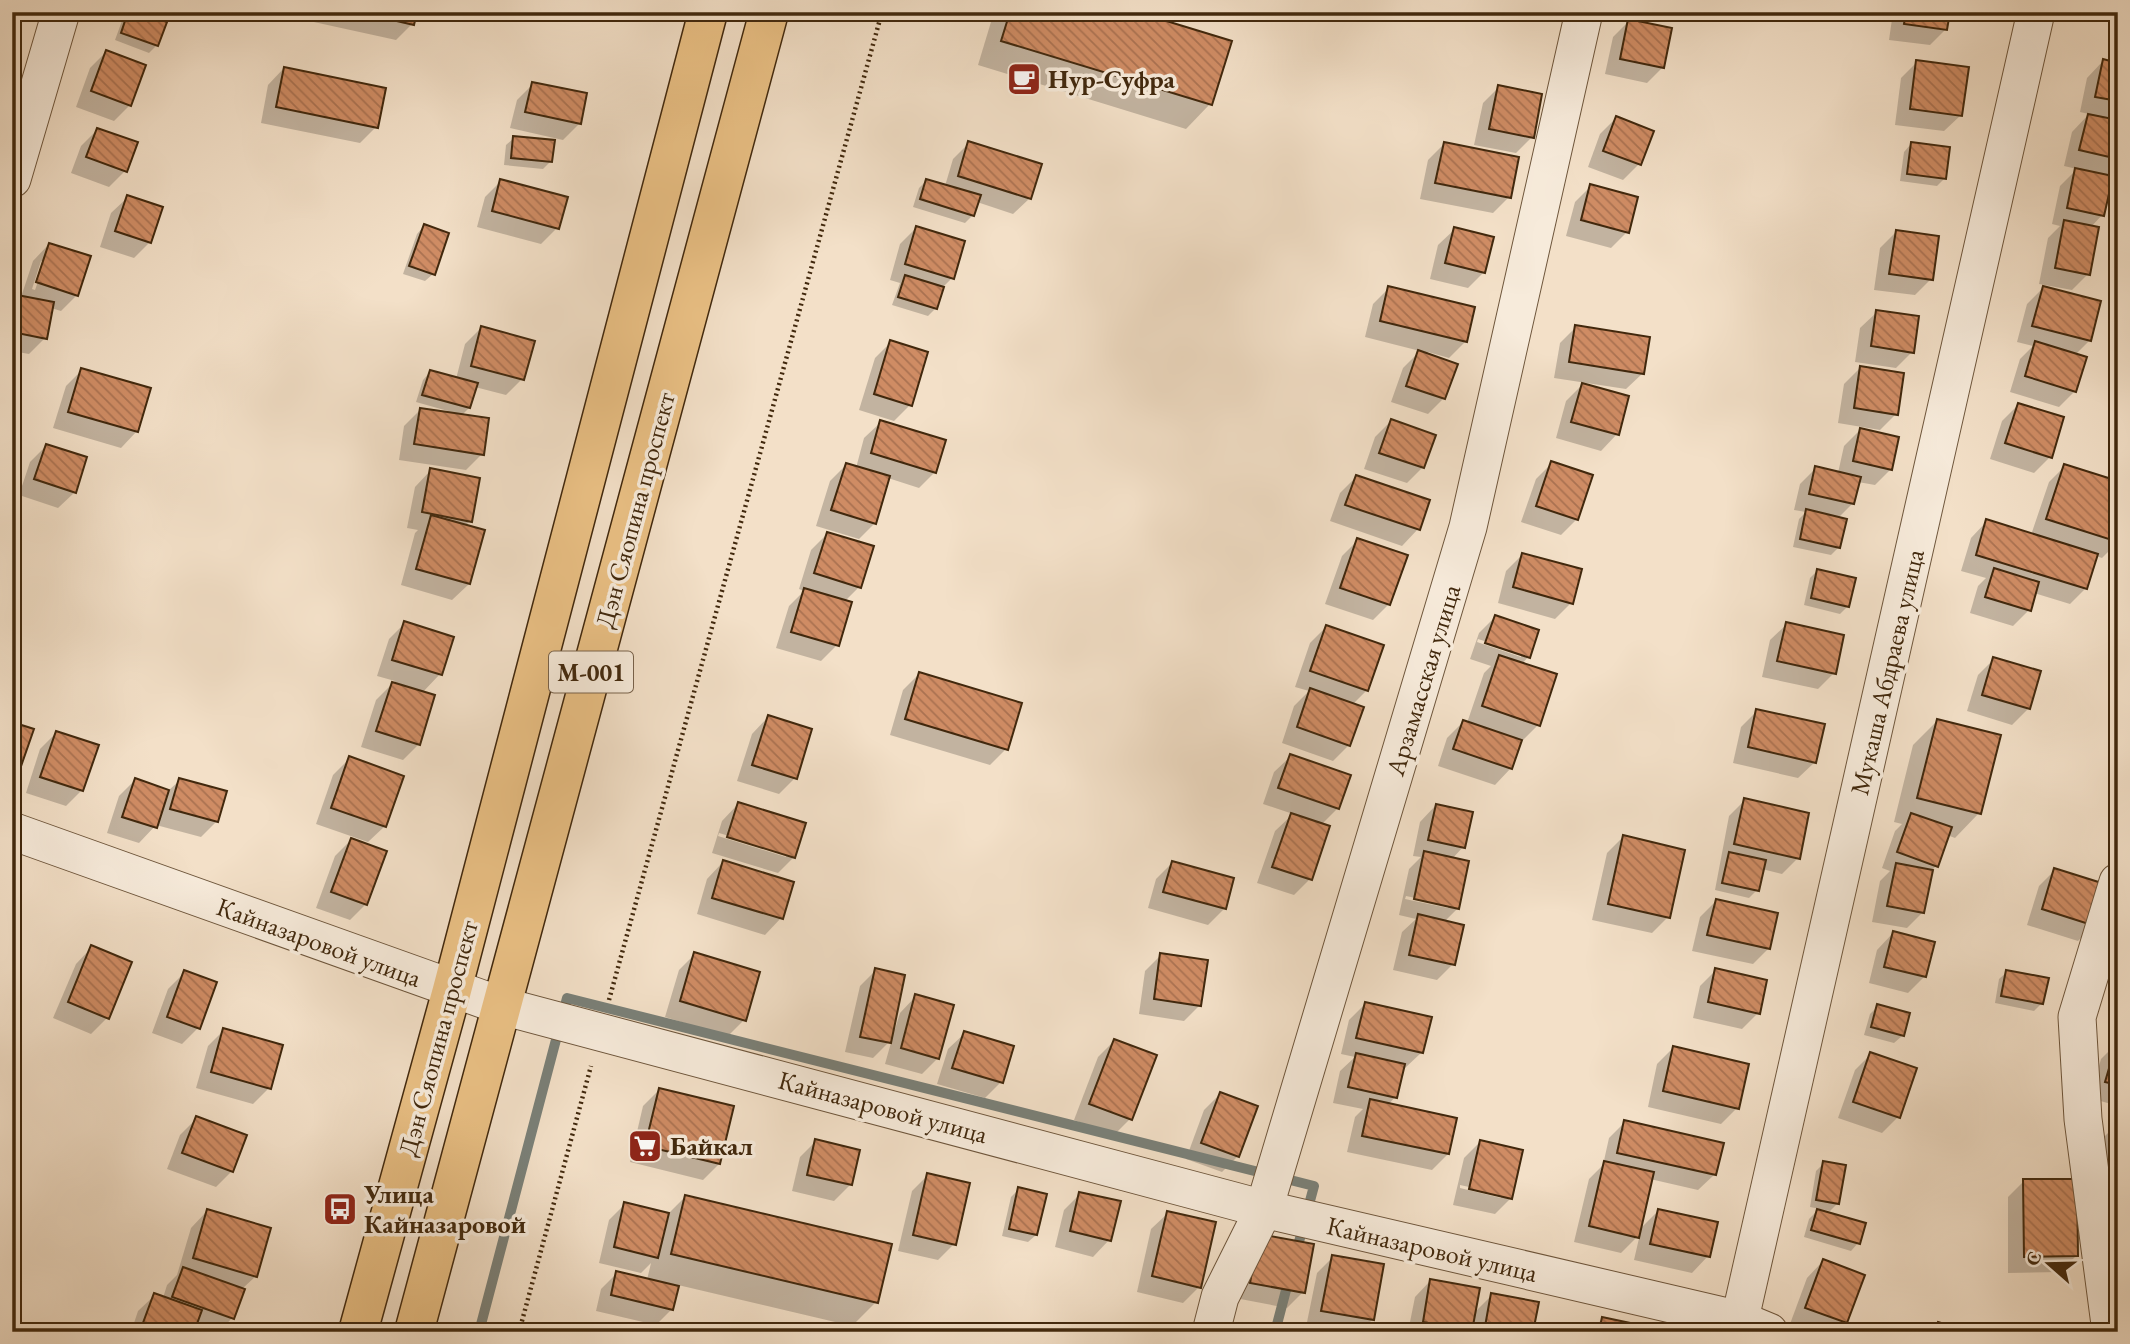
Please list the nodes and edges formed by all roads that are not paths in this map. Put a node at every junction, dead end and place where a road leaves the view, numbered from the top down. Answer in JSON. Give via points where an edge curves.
{"nodes":[{"id":1,"x":61,"y":12,"type":"edge"},
{"id":2,"x":708,"y":12,"type":"edge"},
{"id":3,"x":769,"y":12,"type":"edge"},
{"id":4,"x":1584,"y":12,"type":"edge"},
{"id":5,"x":2036,"y":12,"type":"edge"},
{"id":6,"x":12,"y":179,"type":"edge"},
{"id":7,"x":12,"y":831,"type":"edge"},
{"id":8,"x":2118,"y":882,"type":"edge"},
{"id":9,"x":452,"y":990,"type":"junction"},
{"id":10,"x":502,"y":1006,"type":"junction"},
{"id":11,"x":1264,"y":1209,"type":"junction"},
{"id":12,"x":1749,"y":1328,"type":"edge"},
{"id":13,"x":358,"y":1332,"type":"edge"},
{"id":14,"x":414,"y":1332,"type":"edge"},
{"id":15,"x":1211,"y":1332,"type":"edge"},
{"id":16,"x":2111,"y":1332,"type":"edge"}],
"edges":[{"from":1,"to":6,"type":"street"},
{"from":2,"to":9,"type":"main road","name":"Дэн Сяопина проспект","number":"M-001"},
{"from":3,"to":10,"type":"main road","name":"Дэн Сяопина проспект","number":"M-001"},
{"from":4,"to":11,"type":"street","name":"Арзамасская улица","via":[[1468,527]]},
{"from":5,"to":12,"type":"street","name":"Мукаша Абдраева улица"},
{"from":7,"to":9,"type":"street","name":"Кайназаровой улица"},
{"from":8,"to":16,"type":"street","via":[[2077,1017],[2082,1119]]},
{"from":9,"to":10,"type":"street","name":"Кайназаровой улица"},
{"from":9,"to":13,"type":"main road","name":"Дэн Сяопина проспект","number":"M-001"},
{"from":10,"to":11,"type":"street","name":"Кайназаровой улица"},
{"from":10,"to":14,"type":"main road","name":"Дэн Сяопина проспект","number":"M-001"},
{"from":11,"to":12,"type":"street","name":"Кайназаровой улица"},
{"from":11,"to":15,"type":"street","name":"Арзамасская улица","via":[[1220,1297]]}]}
